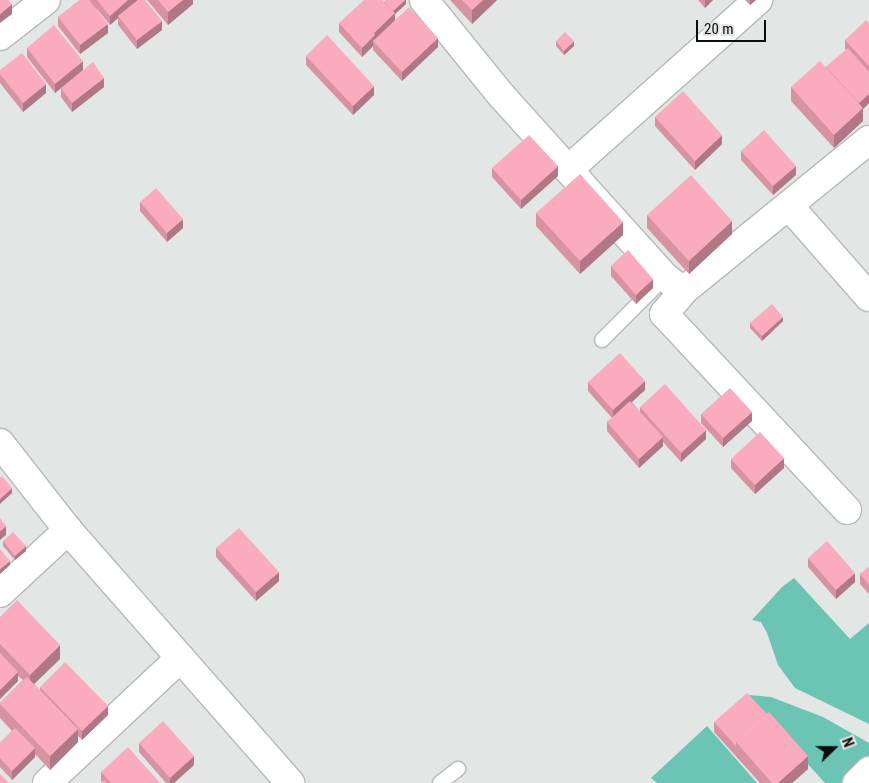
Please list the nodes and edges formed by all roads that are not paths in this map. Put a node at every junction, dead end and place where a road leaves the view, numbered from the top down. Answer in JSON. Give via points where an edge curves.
{"nodes":[{"id":1,"x":424,"y":0,"type":"edge"},
{"id":2,"x":758,"y":0,"type":"edge"},
{"id":3,"x":33,"y":4,"type":"edge"},
{"id":4,"x":0,"y":36,"type":"edge"},
{"id":5,"x":869,"y":140,"type":"edge"},
{"id":6,"x":570,"y":169,"type":"junction"},
{"id":7,"x":789,"y":206,"type":"junction"},
{"id":8,"x":674,"y":284,"type":"junction"},
{"id":9,"x":869,"y":297,"type":"edge"},
{"id":10,"x":602,"y":340,"type":"dead end"},
{"id":11,"x":0,"y":444,"type":"edge"},
{"id":12,"x":847,"y":510,"type":"dead end"},
{"id":13,"x":68,"y":530,"type":"junction"},
{"id":14,"x":0,"y":593,"type":"edge"},
{"id":15,"x":180,"y":658,"type":"junction"},
{"id":16,"x":458,"y":769,"type":"dead end"},
{"id":17,"x":869,"y":771,"type":"edge"},
{"id":18,"x":47,"y":783,"type":"edge"},
{"id":19,"x":290,"y":783,"type":"edge"},
{"id":20,"x":440,"y":783,"type":"edge"},
{"id":21,"x":857,"y":783,"type":"edge"}],
"edges":[{"from":1,"to":6,"type":"street","via":[[501,96]]},
{"from":2,"to":6,"type":"street"},
{"from":3,"to":4,"type":"street"},
{"from":5,"to":7,"type":"street"},
{"from":6,"to":8,"type":"street"},
{"from":7,"to":8,"type":"street"},
{"from":7,"to":9,"type":"street"},
{"from":8,"to":10,"type":"lane"},
{"from":8,"to":12,"type":"street","via":[[664,314]]},
{"from":11,"to":13,"type":"street"},
{"from":13,"to":14,"type":"street"},
{"from":13,"to":15,"type":"street"},
{"from":15,"to":18,"type":"street"},
{"from":15,"to":19,"type":"street"},
{"from":16,"to":20,"type":"lane"},
{"from":17,"to":21,"type":"street"}]}
